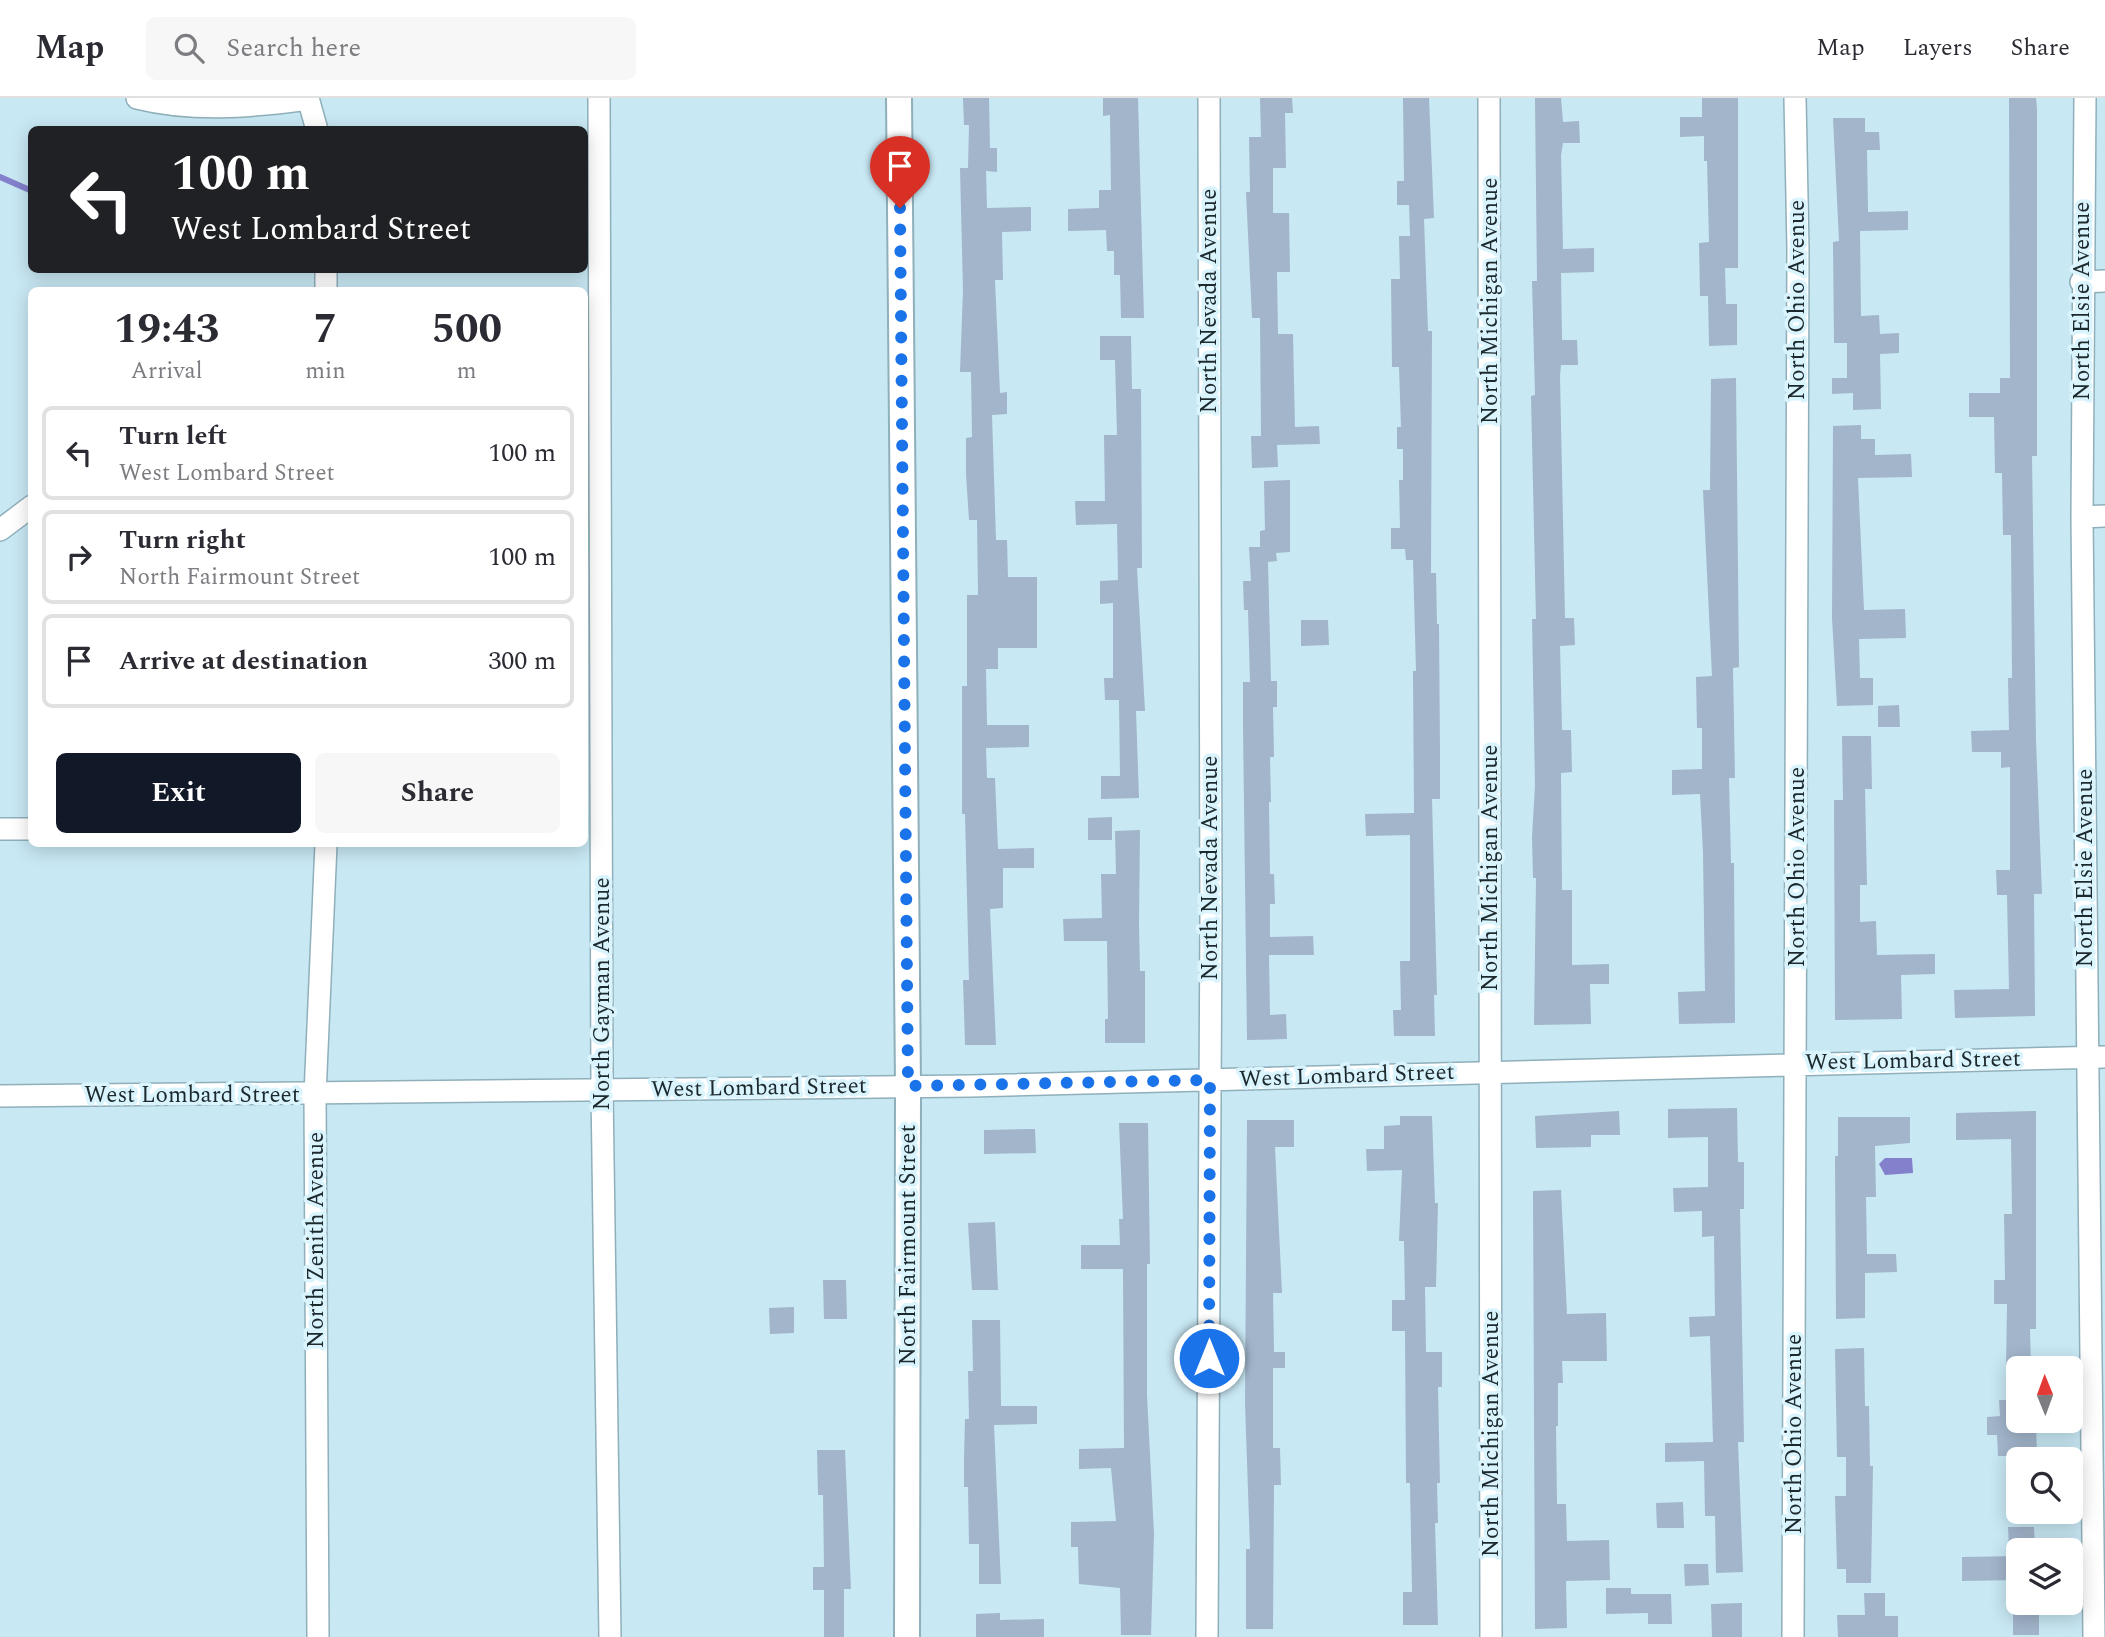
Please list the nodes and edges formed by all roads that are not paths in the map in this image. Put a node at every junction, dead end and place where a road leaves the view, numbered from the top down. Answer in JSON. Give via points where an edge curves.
{"nodes":[{"id":1,"x":137,"y":98,"type":"edge"},
{"id":2,"x":599,"y":98,"type":"edge"},
{"id":3,"x":899,"y":98,"type":"edge"},
{"id":4,"x":1209,"y":98,"type":"edge"},
{"id":5,"x":1489,"y":98,"type":"edge"},
{"id":6,"x":1795,"y":98,"type":"edge"},
{"id":7,"x":2085,"y":98,"type":"edge"},
{"id":8,"x":308,"y":99,"type":"edge"},
{"id":9,"x":316,"y":126,"type":"edge"},
{"id":10,"x":2105,"y":281,"type":"edge"},
{"id":11,"x":2081,"y":282,"type":"junction"},
{"id":12,"x":28,"y":509,"type":"edge"},
{"id":13,"x":2105,"y":516,"type":"edge"},
{"id":14,"x":2082,"y":517,"type":"junction"},
{"id":15,"x":0,"y":530,"type":"edge"},
{"id":16,"x":2105,"y":751,"type":"edge"},
{"id":17,"x":2084,"y":752,"type":"junction"},
{"id":18,"x":0,"y":829,"type":"edge"},
{"id":19,"x":28,"y":829,"type":"edge"},
{"id":20,"x":326,"y":847,"type":"edge"},
{"id":21,"x":2096,"y":1057,"type":"edge"},
{"id":22,"x":1796,"y":1063,"type":"junction"},
{"id":23,"x":1490,"y":1072,"type":"junction"},
{"id":24,"x":1210,"y":1080,"type":"junction"},
{"id":25,"x":908,"y":1086,"type":"junction"},
{"id":26,"x":603,"y":1090,"type":"junction"},
{"id":27,"x":316,"y":1095,"type":"junction"},
{"id":28,"x":0,"y":1096,"type":"edge"},
{"id":29,"x":317,"y":1637,"type":"edge"},
{"id":30,"x":610,"y":1637,"type":"edge"},
{"id":31,"x":907,"y":1637,"type":"edge"},
{"id":32,"x":1207,"y":1637,"type":"edge"},
{"id":33,"x":1491,"y":1637,"type":"edge"},
{"id":34,"x":1793,"y":1637,"type":"edge"},
{"id":35,"x":2094,"y":1637,"type":"edge"}],
"edges":[{"from":1,"to":8,"type":"street","via":[[194,107]]},
{"from":2,"to":26,"type":"street","name":"North Gayman Avenue"},
{"from":3,"to":25,"type":"street","name":"North Fairmount Street"},
{"from":4,"to":24,"type":"street","name":"North Nevada Avenue"},
{"from":5,"to":23,"type":"street","name":"North Michigan Avenue"},
{"from":6,"to":22,"type":"street","name":"North Ohio Avenue"},
{"from":7,"to":11,"type":"street","name":"North Elsie Avenue"},
{"from":8,"to":9,"type":"street"},
{"from":10,"to":11,"type":"street"},
{"from":11,"to":14,"type":"street","name":"North Elsie Avenue"},
{"from":12,"to":15,"type":"street"},
{"from":13,"to":14,"type":"street"},
{"from":14,"to":17,"type":"street","name":"North Elsie Avenue"},
{"from":16,"to":17,"type":"street"},
{"from":17,"to":21,"type":"street","name":"North Elsie Avenue"},
{"from":18,"to":19,"type":"street"},
{"from":20,"to":27,"type":"street","name":"North Zenith Avenue"},
{"from":21,"to":22,"type":"street","name":"West Lombard Street"},
{"from":21,"to":35,"type":"street","name":"North Elsie Avenue"},
{"from":22,"to":23,"type":"street","name":"West Lombard Street"},
{"from":22,"to":34,"type":"street","name":"North Ohio Avenue"},
{"from":23,"to":24,"type":"street","name":"West Lombard Street"},
{"from":23,"to":33,"type":"street","name":"North Michigan Avenue"},
{"from":24,"to":25,"type":"street","name":"West Lombard Street"},
{"from":24,"to":32,"type":"street","name":"North Nevada Avenue"},
{"from":25,"to":26,"type":"street","name":"West Lombard Street"},
{"from":25,"to":31,"type":"street","name":"North Fairmount Street"},
{"from":26,"to":27,"type":"street","name":"West Lombard Street"},
{"from":26,"to":30,"type":"street","name":"North Gayman Avenue"},
{"from":27,"to":28,"type":"street","name":"West Lombard Street"},
{"from":27,"to":29,"type":"street","name":"North Zenith Avenue"}]}
